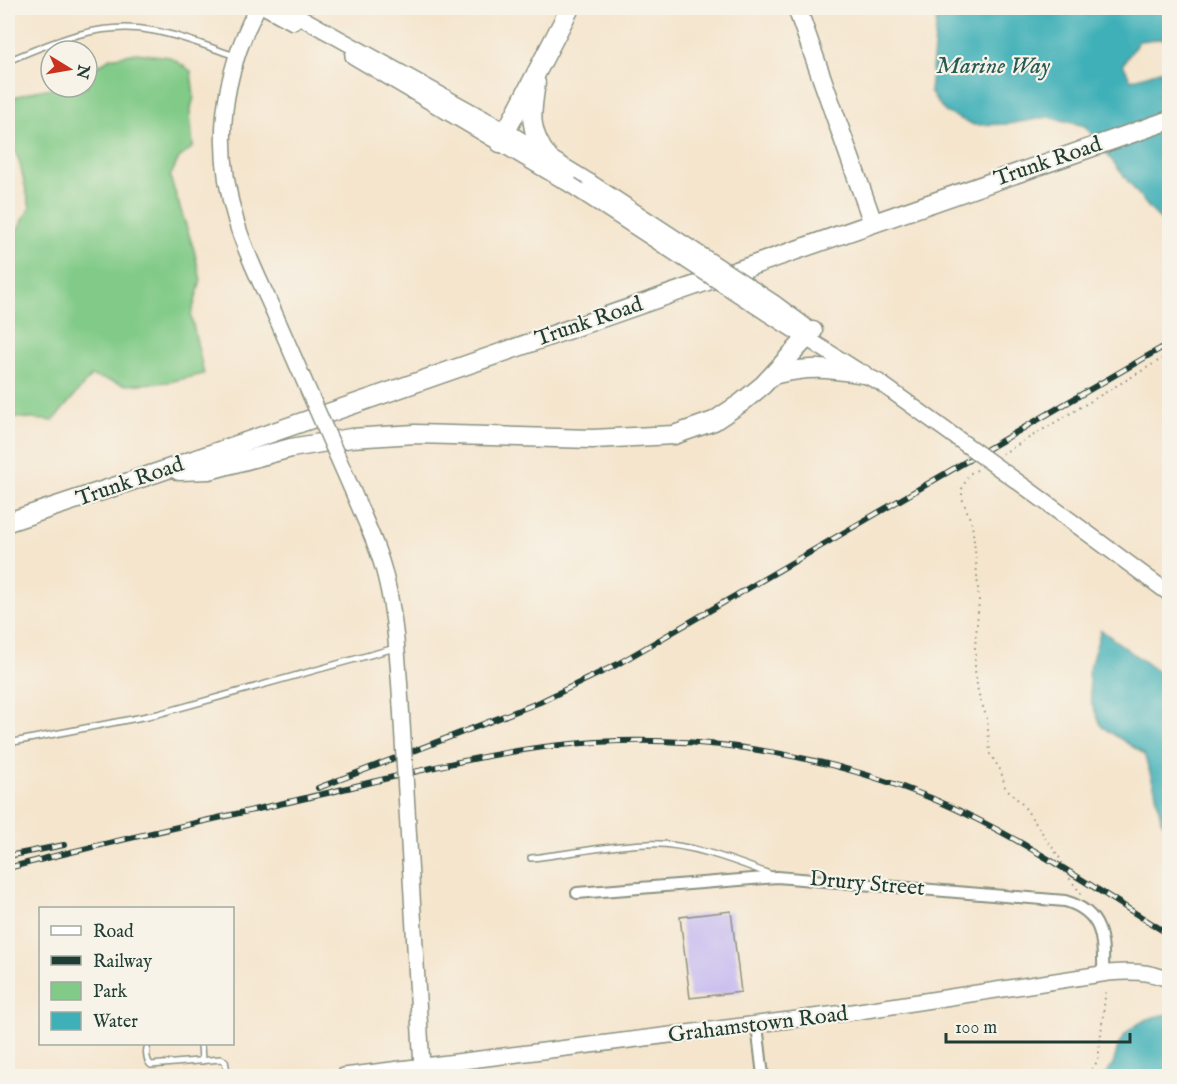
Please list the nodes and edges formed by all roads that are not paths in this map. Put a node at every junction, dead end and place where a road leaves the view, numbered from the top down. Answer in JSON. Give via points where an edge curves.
{"nodes":[{"id":1,"x":257,"y":8,"type":"edge"},
{"id":2,"x":267,"y":8,"type":"edge"},
{"id":3,"x":284,"y":8,"type":"edge"},
{"id":4,"x":570,"y":8,"type":"edge"},
{"id":5,"x":797,"y":8,"type":"edge"},
{"id":6,"x":303,"y":23,"type":"junction"},
{"id":7,"x":235,"y":56,"type":"junction"},
{"id":8,"x":8,"y":61,"type":"edge"},
{"id":9,"x":539,"y":67,"type":"junction"},
{"id":10,"x":1170,"y":120,"type":"edge"},
{"id":11,"x":503,"y":137,"type":"junction"},
{"id":12,"x":548,"y":157,"type":"junction"},
{"id":13,"x":873,"y":224,"type":"junction"},
{"id":14,"x":770,"y":308,"type":"junction"},
{"id":15,"x":810,"y":335,"type":"junction"},
{"id":16,"x":773,"y":375,"type":"junction"},
{"id":17,"x":871,"y":378,"type":"junction"},
{"id":18,"x":159,"y":472,"type":"junction"},
{"id":19,"x":8,"y":522,"type":"edge"},
{"id":20,"x":1170,"y":594,"type":"edge"},
{"id":21,"x":397,"y":647,"type":"junction"},
{"id":22,"x":8,"y":743,"type":"edge"},
{"id":23,"x":531,"y":858,"type":"dead end"},
{"id":24,"x":777,"y":877,"type":"junction"},
{"id":25,"x":577,"y":893,"type":"dead end"},
{"id":26,"x":1106,"y":973,"type":"junction"},
{"id":27,"x":1170,"y":980,"type":"edge"},
{"id":28,"x":757,"y":1025,"type":"junction"},
{"id":29,"x":148,"y":1045,"type":"edge"},
{"id":30,"x":201,"y":1045,"type":"edge"},
{"id":31,"x":202,"y":1061,"type":"junction"},
{"id":32,"x":422,"y":1067,"type":"junction"},
{"id":33,"x":228,"y":1077,"type":"edge"},
{"id":34,"x":344,"y":1077,"type":"edge"},
{"id":35,"x":763,"y":1077,"type":"edge"}],
"edges":[{"from":1,"to":7,"type":"main road"},
{"from":2,"to":6,"type":"main road"},
{"from":3,"to":6,"type":"main road"},
{"from":4,"to":9,"type":"main road"},
{"from":5,"to":13,"type":"main road"},
{"from":6,"to":11,"type":"main road"},
{"from":7,"to":8,"type":"lane","via":[[174,35],[126,28],[76,34]]},
{"from":7,"to":21,"type":"main road","bridge":true,"via":[[223,143],[236,223],[377,549],[386,577]]},
{"from":9,"to":11,"type":"main road"},
{"from":9,"to":12,"type":"main road","via":[[533,127],[535,138]]},
{"from":10,"to":13,"type":"main road","name":"Trunk Road"},
{"from":11,"to":12,"type":"main road"},
{"from":11,"to":14,"type":"main road","bridge":true,"via":[[571,185]]},
{"from":12,"to":14,"type":"main road","bridge":true},
{"from":13,"to":18,"type":"main road","name":"Trunk Road"},
{"from":14,"to":15,"type":"main road"},
{"from":15,"to":16,"type":"main road"},
{"from":15,"to":17,"type":"main road"},
{"from":16,"to":17,"type":"main road","via":[[820,367]]},
{"from":16,"to":18,"type":"main road","via":[[714,421],[674,435],[593,439],[415,434],[351,438],[291,448],[209,470]]},
{"from":17,"to":20,"type":"main road","bridge":true},
{"from":18,"to":19,"type":"main road","name":"Trunk Road"},
{"from":21,"to":22,"type":"lane","via":[[168,711]]},
{"from":21,"to":32,"type":"main road","bridge":true},
{"from":23,"to":24,"type":"lane","via":[[648,844],[697,850]]},
{"from":24,"to":25,"type":"street","name":"Drury Street"},
{"from":24,"to":26,"type":"street","name":"Drury Street","via":[[1078,905],[1100,929]]},
{"from":26,"to":27,"type":"main road","name":"Grahamstown Road","via":[[1148,972]]},
{"from":26,"to":28,"type":"main road","name":"Grahamstown Road"},
{"from":28,"to":32,"type":"main road","name":"Grahamstown Road"},
{"from":28,"to":35,"type":"street"},
{"from":29,"to":31,"type":"lane","via":[[151,1065]]},
{"from":30,"to":31,"type":"lane"},
{"from":31,"to":33,"type":"lane","via":[[224,1060]]},
{"from":32,"to":34,"type":"main road","name":"Grahamstown Road"}]}
